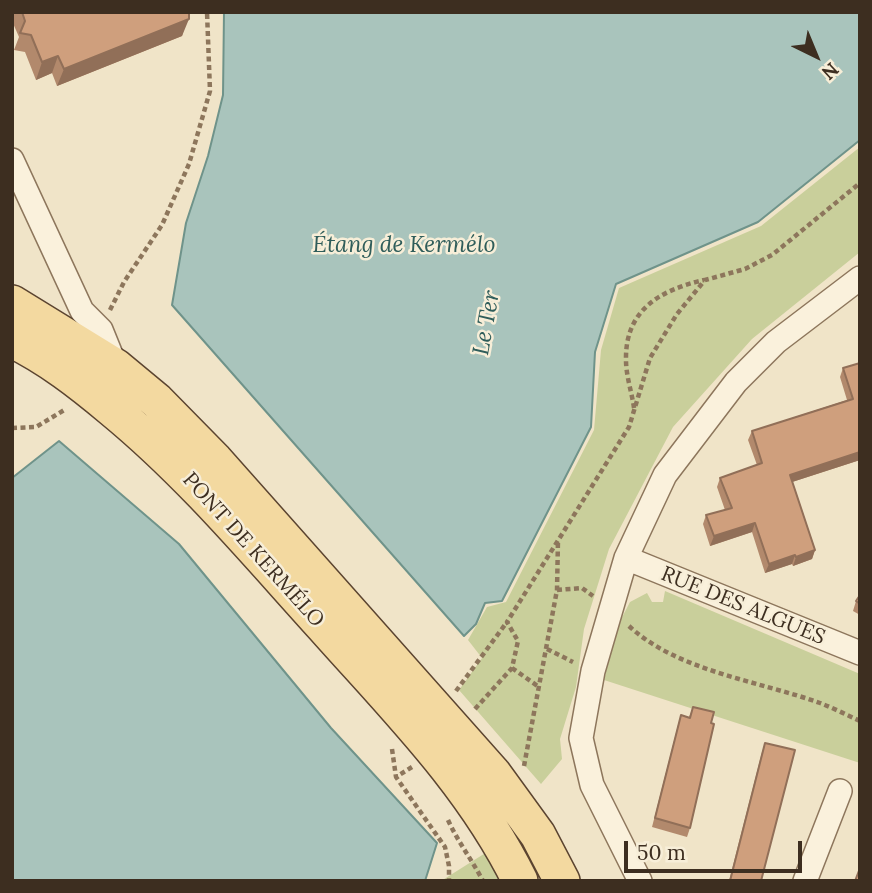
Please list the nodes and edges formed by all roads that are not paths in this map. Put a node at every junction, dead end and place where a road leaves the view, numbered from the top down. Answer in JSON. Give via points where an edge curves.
{"nodes":[{"id":1,"x":12,"y":160,"type":"edge"},
{"id":2,"x":860,"y":278,"type":"edge"},
{"id":3,"x":12,"y":303,"type":"edge"},
{"id":4,"x":12,"y":340,"type":"edge"},
{"id":5,"x":116,"y":367,"type":"junction"},
{"id":6,"x":626,"y":558,"type":"junction"},
{"id":7,"x":860,"y":653,"type":"edge"},
{"id":8,"x":418,"y":711,"type":"junction"},
{"id":9,"x":839,"y":791,"type":"dead end"},
{"id":10,"x":520,"y":881,"type":"edge"},
{"id":11,"x":562,"y":881,"type":"edge"},
{"id":12,"x":640,"y":881,"type":"edge"},
{"id":13,"x":805,"y":881,"type":"edge"}],
"edges":[{"from":1,"to":5,"type":"street","via":[[82,311],[101,330]]},
{"from":2,"to":6,"type":"street","via":[[776,342],[736,382],[665,475]]},
{"from":3,"to":5,"type":"main road","name":"PONT DE KERMÉLO"},
{"from":4,"to":8,"type":"main road","name":"PONT DE KERMÉLO","via":[[67,373],[83,399],[139,431]]},
{"from":5,"to":8,"type":"main road","name":"PONT DE KERMÉLO","via":[[215,460]]},
{"from":6,"to":7,"type":"street","name":"RUE DES ALGUES"},
{"from":6,"to":12,"type":"street","via":[[593,671],[582,738],[592,785]]},
{"from":8,"to":10,"type":"main road","via":[[502,843]]},
{"from":8,"to":11,"type":"main road","via":[[493,773],[538,835]]},
{"from":9,"to":13,"type":"street"}]}
